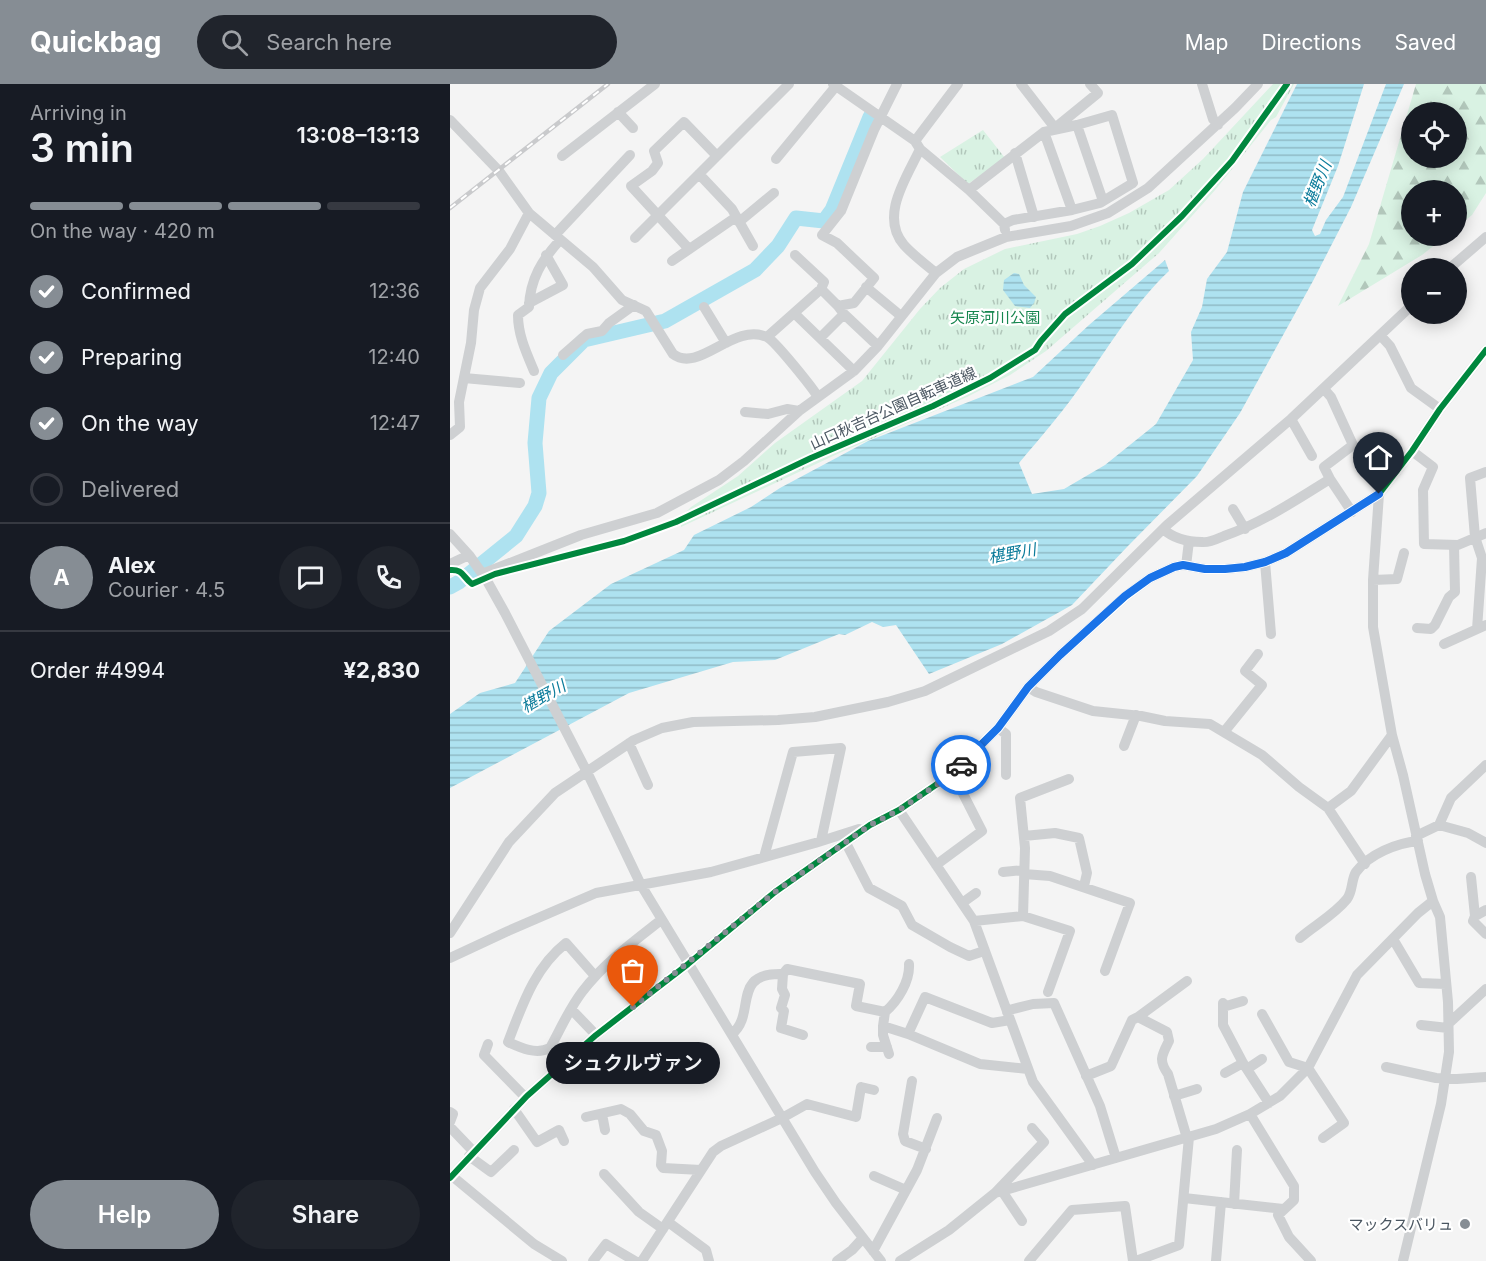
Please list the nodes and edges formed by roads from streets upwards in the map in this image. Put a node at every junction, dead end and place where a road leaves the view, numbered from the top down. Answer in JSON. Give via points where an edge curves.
{"nodes":[{"id":1,"x":655,"y":84,"type":"edge"},
{"id":2,"x":789,"y":84,"type":"edge"},
{"id":3,"x":897,"y":84,"type":"edge"},
{"id":4,"x":958,"y":84,"type":"edge"},
{"id":5,"x":1021,"y":84,"type":"edge"},
{"id":6,"x":1090,"y":84,"type":"edge"},
{"id":7,"x":1202,"y":84,"type":"edge"},
{"id":8,"x":1258,"y":84,"type":"edge"},
{"id":9,"x":835,"y":85,"type":"edge"},
{"id":10,"x":618,"y":112,"type":"junction"},
{"id":11,"x":880,"y":117,"type":"junction"},
{"id":12,"x":450,"y":120,"type":"edge"},
{"id":13,"x":1218,"y":124,"type":"junction"},
{"id":14,"x":1077,"y":125,"type":"junction"},
{"id":15,"x":633,"y":128,"type":"dead end"},
{"id":16,"x":1050,"y":130,"type":"junction"},
{"id":17,"x":918,"y":145,"type":"junction"},
{"id":18,"x":1015,"y":153,"type":"junction"},
{"id":19,"x":630,"y":155,"type":"dead end"},
{"id":20,"x":562,"y":156,"type":"dead end"},
{"id":21,"x":717,"y":156,"type":"junction"},
{"id":22,"x":776,"y":159,"type":"dead end"},
{"id":23,"x":699,"y":174,"type":"junction"},
{"id":24,"x":969,"y":190,"type":"junction"},
{"id":25,"x":774,"y":193,"type":"dead end"},
{"id":26,"x":1103,"y":201,"type":"junction"},
{"id":27,"x":1072,"y":210,"type":"junction"},
{"id":28,"x":529,"y":213,"type":"junction"},
{"id":29,"x":657,"y":215,"type":"junction"},
{"id":30,"x":1034,"y":217,"type":"junction"},
{"id":31,"x":738,"y":219,"type":"junction"},
{"id":32,"x":1004,"y":224,"type":"junction"},
{"id":33,"x":557,"y":237,"type":"junction"},
{"id":34,"x":1006,"y":237,"type":"junction"},
{"id":35,"x":1486,"y":237,"type":"edge"},
{"id":36,"x":635,"y":238,"type":"dead end"},
{"id":37,"x":753,"y":246,"type":"dead end"},
{"id":38,"x":689,"y":249,"type":"junction"},
{"id":39,"x":546,"y":255,"type":"junction"},
{"id":40,"x":795,"y":255,"type":"dead end"},
{"id":41,"x":1462,"y":258,"type":"edge"},
{"id":42,"x":672,"y":261,"type":"dead end"},
{"id":43,"x":936,"y":273,"type":"junction"},
{"id":44,"x":866,"y":288,"type":"junction"},
{"id":45,"x":821,"y":289,"type":"junction"},
{"id":46,"x":529,"y":303,"type":"junction"},
{"id":47,"x":634,"y":305,"type":"junction"},
{"id":48,"x":704,"y":307,"type":"dead end"},
{"id":49,"x":841,"y":310,"type":"junction"},
{"id":50,"x":794,"y":313,"type":"junction"},
{"id":51,"x":1401,"y":314,"type":"edge"},
{"id":52,"x":901,"y":316,"type":"junction"},
{"id":53,"x":1380,"y":334,"type":"junction"},
{"id":54,"x":767,"y":337,"type":"junction"},
{"id":55,"x":820,"y":338,"type":"junction"},
{"id":56,"x":726,"y":342,"type":"junction"},
{"id":57,"x":878,"y":346,"type":"junction"},
{"id":58,"x":1486,"y":350,"type":"edge"},
{"id":59,"x":563,"y":355,"type":"dead end"},
{"id":60,"x":540,"y":356,"type":"dead end"},
{"id":61,"x":854,"y":371,"type":"junction"},
{"id":62,"x":464,"y":378,"type":"junction"},
{"id":63,"x":520,"y":383,"type":"dead end"},
{"id":64,"x":1324,"y":389,"type":"junction"},
{"id":65,"x":818,"y":397,"type":"junction"},
{"id":66,"x":1440,"y":409,"type":"junction"},
{"id":67,"x":799,"y":411,"type":"junction"},
{"id":68,"x":745,"y":412,"type":"dead end"},
{"id":69,"x":1291,"y":419,"type":"junction"},
{"id":70,"x":450,"y":435,"type":"edge"},
{"id":71,"x":1412,"y":451,"type":"junction"},
{"id":72,"x":1312,"y":456,"type":"dead end"},
{"id":73,"x":1486,"y":472,"type":"edge"},
{"id":74,"x":1330,"y":479,"type":"junction"},
{"id":75,"x":1379,"y":494,"type":"junction"},
{"id":76,"x":1233,"y":509,"type":"dead end"},
{"id":77,"x":1352,"y":512,"type":"junction"},
{"id":78,"x":1163,"y":529,"type":"junction"},
{"id":79,"x":1245,"y":529,"type":"junction"},
{"id":80,"x":1486,"y":533,"type":"edge"},
{"id":81,"x":450,"y":534,"type":"edge"},
{"id":82,"x":1475,"y":537,"type":"junction"},
{"id":83,"x":1189,"y":541,"type":"junction"},
{"id":84,"x":1454,"y":545,"type":"junction"},
{"id":85,"x":1404,"y":553,"type":"dead end"},
{"id":86,"x":469,"y":555,"type":"junction"},
{"id":87,"x":1265,"y":562,"type":"junction"},
{"id":88,"x":450,"y":564,"type":"edge"},
{"id":89,"x":1186,"y":566,"type":"junction"},
{"id":90,"x":484,"y":577,"type":"junction"},
{"id":91,"x":1373,"y":580,"type":"junction"},
{"id":92,"x":1482,"y":627,"type":"edge"},
{"id":93,"x":1417,"y":628,"type":"dead end"},
{"id":94,"x":1271,"y":634,"type":"dead end"},
{"id":95,"x":1444,"y":644,"type":"dead end"},
{"id":96,"x":1258,"y":654,"type":"dead end"},
{"id":97,"x":1028,"y":687,"type":"junction"},
{"id":98,"x":1136,"y":715,"type":"junction"},
{"id":99,"x":998,"y":728,"type":"junction"},
{"id":100,"x":1224,"y":732,"type":"junction"},
{"id":101,"x":1392,"y":735,"type":"junction"},
{"id":102,"x":629,"y":743,"type":"junction"},
{"id":103,"x":1124,"y":746,"type":"dead end"},
{"id":104,"x":1486,"y":765,"type":"edge"},
{"id":105,"x":586,"y":769,"type":"junction"},
{"id":106,"x":952,"y":772,"type":"junction"},
{"id":107,"x":1006,"y":775,"type":"dead end"},
{"id":108,"x":1069,"y":779,"type":"dead end"},
{"id":109,"x":648,"y":785,"type":"dead end"},
{"id":110,"x":1328,"y":808,"type":"junction"},
{"id":111,"x":899,"y":810,"type":"junction"},
{"id":112,"x":870,"y":825,"type":"junction"},
{"id":113,"x":1439,"y":825,"type":"junction"},
{"id":114,"x":1024,"y":836,"type":"junction"},
{"id":115,"x":1417,"y":839,"type":"junction"},
{"id":116,"x":821,"y":842,"type":"junction"},
{"id":117,"x":846,"y":843,"type":"junction"},
{"id":118,"x":1486,"y":843,"type":"edge"},
{"id":119,"x":764,"y":857,"type":"junction"},
{"id":120,"x":1365,"y":864,"type":"junction"},
{"id":121,"x":936,"y":865,"type":"junction"},
{"id":122,"x":1004,"y":872,"type":"dead end"},
{"id":123,"x":1024,"y":872,"type":"junction"},
{"id":124,"x":1471,"y":877,"type":"dead end"},
{"id":125,"x":641,"y":885,"type":"junction"},
{"id":126,"x":1084,"y":886,"type":"junction"},
{"id":127,"x":976,"y":893,"type":"dead end"},
{"id":128,"x":1432,"y":901,"type":"junction"},
{"id":129,"x":962,"y":903,"type":"junction"},
{"id":130,"x":1486,"y":910,"type":"edge"},
{"id":131,"x":1023,"y":916,"type":"junction"},
{"id":132,"x":1475,"y":916,"type":"junction"},
{"id":133,"x":661,"y":920,"type":"junction"},
{"id":134,"x":974,"y":921,"type":"junction"},
{"id":135,"x":450,"y":933,"type":"edge"},
{"id":136,"x":1486,"y":934,"type":"edge"},
{"id":137,"x":1300,"y":938,"type":"dead end"},
{"id":138,"x":1393,"y":939,"type":"junction"},
{"id":139,"x":984,"y":951,"type":"junction"},
{"id":140,"x":450,"y":958,"type":"edge"},
{"id":141,"x":688,"y":964,"type":"junction"},
{"id":142,"x":909,"y":964,"type":"dead end"},
{"id":143,"x":1105,"y":970,"type":"dead end"},
{"id":144,"x":783,"y":974,"type":"junction"},
{"id":145,"x":595,"y":976,"type":"junction"},
{"id":146,"x":1187,"y":981,"type":"dead end"},
{"id":147,"x":1446,"y":984,"type":"junction"},
{"id":148,"x":1048,"y":992,"type":"dead end"},
{"id":149,"x":1485,"y":992,"type":"edge"},
{"id":150,"x":1243,"y":1001,"type":"dead end"},
{"id":151,"x":571,"y":1009,"type":"junction"},
{"id":152,"x":885,"y":1012,"type":"junction"},
{"id":153,"x":1262,"y":1014,"type":"dead end"},
{"id":154,"x":1008,"y":1016,"type":"junction"},
{"id":155,"x":1138,"y":1017,"type":"junction"},
{"id":156,"x":1421,"y":1025,"type":"dead end"},
{"id":157,"x":883,"y":1026,"type":"junction"},
{"id":158,"x":1448,"y":1026,"type":"junction"},
{"id":159,"x":732,"y":1034,"type":"junction"},
{"id":160,"x":596,"y":1035,"type":"junction"},
{"id":161,"x":803,"y":1035,"type":"dead end"},
{"id":162,"x":908,"y":1035,"type":"junction"},
{"id":163,"x":488,"y":1044,"type":"dead end"},
{"id":164,"x":871,"y":1047,"type":"dead end"},
{"id":165,"x":1262,"y":1059,"type":"dead end"},
{"id":166,"x":1245,"y":1066,"type":"junction"},
{"id":167,"x":1386,"y":1067,"type":"dead end"},
{"id":168,"x":1028,"y":1068,"type":"junction"},
{"id":169,"x":1308,"y":1068,"type":"junction"},
{"id":170,"x":1225,"y":1073,"type":"dead end"},
{"id":171,"x":1086,"y":1076,"type":"junction"},
{"id":172,"x":1486,"y":1077,"type":"edge"},
{"id":173,"x":1445,"y":1079,"type":"junction"},
{"id":174,"x":912,"y":1081,"type":"dead end"},
{"id":175,"x":1197,"y":1089,"type":"dead end"},
{"id":176,"x":874,"y":1090,"type":"dead end"},
{"id":177,"x":1174,"y":1096,"type":"junction"},
{"id":178,"x":525,"y":1097,"type":"junction"},
{"id":179,"x":1269,"y":1103,"type":"junction"},
{"id":180,"x":514,"y":1109,"type":"junction"},
{"id":181,"x":450,"y":1112,"type":"edge"},
{"id":182,"x":602,"y":1113,"type":"junction"},
{"id":183,"x":1250,"y":1114,"type":"junction"},
{"id":184,"x":586,"y":1117,"type":"dead end"},
{"id":185,"x":782,"y":1118,"type":"junction"},
{"id":186,"x":937,"y":1118,"type":"dead end"},
{"id":187,"x":450,"y":1122,"type":"edge"},
{"id":188,"x":450,"y":1127,"type":"edge"},
{"id":189,"x":1032,"y":1128,"type":"dead end"},
{"id":190,"x":606,"y":1130,"type":"dead end"},
{"id":191,"x":1188,"y":1138,"type":"junction"},
{"id":192,"x":1323,"y":1138,"type":"dead end"},
{"id":193,"x":564,"y":1141,"type":"dead end"},
{"id":194,"x":926,"y":1149,"type":"junction"},
{"id":195,"x":514,"y":1150,"type":"dead end"},
{"id":196,"x":1237,"y":1150,"type":"dead end"},
{"id":197,"x":471,"y":1154,"type":"junction"},
{"id":198,"x":1116,"y":1158,"type":"junction"},
{"id":199,"x":1093,"y":1165,"type":"junction"},
{"id":200,"x":701,"y":1170,"type":"junction"},
{"id":201,"x":604,"y":1174,"type":"dead end"},
{"id":202,"x":874,"y":1176,"type":"dead end"},
{"id":203,"x":451,"y":1177,"type":"edge"},
{"id":204,"x":906,"y":1190,"type":"junction"},
{"id":205,"x":999,"y":1192,"type":"junction"},
{"id":206,"x":1184,"y":1198,"type":"junction"},
{"id":207,"x":1221,"y":1202,"type":"junction"},
{"id":208,"x":1234,"y":1204,"type":"junction"},
{"id":209,"x":1282,"y":1209,"type":"junction"},
{"id":210,"x":1022,"y":1221,"type":"dead end"},
{"id":211,"x":665,"y":1226,"type":"junction"},
{"id":212,"x":863,"y":1238,"type":"junction"},
{"id":213,"x":873,"y":1251,"type":"junction"},
{"id":214,"x":1156,"y":1258,"type":"edge"},
{"id":215,"x":1033,"y":1260,"type":"edge"},
{"id":216,"x":562,"y":1261,"type":"edge"},
{"id":217,"x":593,"y":1261,"type":"edge"},
{"id":218,"x":635,"y":1261,"type":"edge"},
{"id":219,"x":642,"y":1261,"type":"edge"},
{"id":220,"x":709,"y":1261,"type":"edge"},
{"id":221,"x":837,"y":1261,"type":"edge"},
{"id":222,"x":881,"y":1261,"type":"edge"},
{"id":223,"x":900,"y":1261,"type":"edge"},
{"id":224,"x":1135,"y":1261,"type":"edge"},
{"id":225,"x":1216,"y":1261,"type":"edge"},
{"id":226,"x":1309,"y":1261,"type":"edge"},
{"id":227,"x":1403,"y":1261,"type":"edge"}],
"edges":[{"from":1,"to":10,"type":"street"},
{"from":2,"to":21,"type":"street"},
{"from":3,"to":11,"type":"street"},
{"from":4,"to":17,"type":"street"},
{"from":5,"to":16,"type":"street"},
{"from":6,"to":16,"type":"street","via":[[1098,93]]},
{"from":7,"to":13,"type":"street"},
{"from":8,"to":13,"type":"street"},
{"from":9,"to":11,"type":"street"},
{"from":9,"to":22,"type":"street"},
{"from":10,"to":15,"type":"street"},
{"from":10,"to":20,"type":"street"},
{"from":11,"to":17,"type":"street"},
{"from":11,"to":44,"type":"street","via":[[841,211],[822,235],[837,243],[874,278]]},
{"from":12,"to":28,"type":"street","via":[[499,171]]},
{"from":13,"to":34,"type":"street","via":[[1148,188],[1108,213],[1071,226]]},
{"from":14,"to":16,"type":"street"},
{"from":14,"to":26,"type":"street"},
{"from":14,"to":26,"type":"street","via":[[1112,115],[1133,183]]},
{"from":16,"to":18,"type":"street"},
{"from":16,"to":27,"type":"street"},
{"from":17,"to":24,"type":"street"},
{"from":17,"to":43,"type":"street","via":[[893,217],[904,245]]},
{"from":18,"to":24,"type":"street"},
{"from":18,"to":30,"type":"street"},
{"from":19,"to":33,"type":"street"},
{"from":21,"to":23,"type":"street"},
{"from":21,"to":29,"type":"street","via":[[684,122],[654,151],[658,163],[632,186]]},
{"from":23,"to":29,"type":"street"},
{"from":23,"to":31,"type":"street"},
{"from":24,"to":32,"type":"street"},
{"from":25,"to":31,"type":"street"},
{"from":26,"to":27,"type":"street"},
{"from":27,"to":30,"type":"street"},
{"from":28,"to":33,"type":"street"},
{"from":28,"to":62,"type":"street","via":[[510,249],[480,288]]},
{"from":29,"to":36,"type":"street"},
{"from":29,"to":38,"type":"street"},
{"from":30,"to":32,"type":"street"},
{"from":31,"to":37,"type":"street"},
{"from":31,"to":38,"type":"street"},
{"from":32,"to":34,"type":"street"},
{"from":33,"to":39,"type":"street"},
{"from":33,"to":47,"type":"street","via":[[593,267],[622,300]]},
{"from":34,"to":43,"type":"street","via":[[957,257]]},
{"from":35,"to":41,"type":"street"},
{"from":38,"to":42,"type":"street"},
{"from":39,"to":46,"type":"street","via":[[530,289]]},
{"from":39,"to":46,"type":"street","via":[[563,285]]},
{"from":40,"to":45,"type":"street","via":[[824,282]]},
{"from":43,"to":52,"type":"street"},
{"from":44,"to":49,"type":"street","via":[[854,303]]},
{"from":44,"to":52,"type":"street"},
{"from":45,"to":49,"type":"street"},
{"from":45,"to":50,"type":"street"},
{"from":46,"to":60,"type":"street","via":[[518,315],[518,328],[532,365]]},
{"from":47,"to":56,"type":"street","via":[[646,311],[678,359],[688,360]]},
{"from":47,"to":59,"type":"street","via":[[602,331],[587,334]]},
{"from":48,"to":56,"type":"street"},
{"from":49,"to":55,"type":"street"},
{"from":49,"to":57,"type":"street"},
{"from":50,"to":54,"type":"street"},
{"from":50,"to":55,"type":"street"},
{"from":51,"to":53,"type":"street"},
{"from":52,"to":57,"type":"street"},
{"from":53,"to":64,"type":"street"},
{"from":53,"to":66,"type":"street","via":[[1411,388]]},
{"from":54,"to":56,"type":"street","via":[[740,335]]},
{"from":54,"to":65,"type":"street"},
{"from":55,"to":61,"type":"street"},
{"from":57,"to":61,"type":"street"},
{"from":58,"to":66,"type":"street"},
{"from":61,"to":65,"type":"street"},
{"from":62,"to":63,"type":"street"},
{"from":62,"to":70,"type":"street","via":[[459,402],[460,427]]},
{"from":64,"to":69,"type":"street"},
{"from":64,"to":74,"type":"street","via":[[1353,445],[1324,467]]},
{"from":65,"to":67,"type":"street"},
{"from":66,"to":71,"type":"street"},
{"from":67,"to":68,"type":"street"},
{"from":67,"to":90,"type":"street","via":[[719,480],[657,513],[581,535]]},
{"from":69,"to":72,"type":"street"},
{"from":69,"to":78,"type":"street"},
{"from":71,"to":75,"type":"street"},
{"from":71,"to":84,"type":"street","via":[[1433,466],[1423,490],[1424,544]]},
{"from":73,"to":82,"type":"street","via":[[1470,477]]},
{"from":74,"to":77,"type":"street"},
{"from":74,"to":79,"type":"street"},
{"from":75,"to":77,"type":"street"},
{"from":75,"to":91,"type":"street"},
{"from":76,"to":79,"type":"street"},
{"from":77,"to":87,"type":"street"},
{"from":78,"to":83,"type":"street","via":[[1171,536]]},
{"from":78,"to":102,"type":"street","via":[[1082,609],[1007,653],[925,691],[815,717],[693,722],[662,728]]},
{"from":79,"to":83,"type":"street","via":[[1203,543]]},
{"from":80,"to":82,"type":"street"},
{"from":81,"to":86,"type":"street"},
{"from":82,"to":84,"type":"street"},
{"from":82,"to":92,"type":"street","via":[[1482,558]]},
{"from":83,"to":89,"type":"street"},
{"from":84,"to":93,"type":"street","via":[[1455,592],[1435,625]]},
{"from":85,"to":91,"type":"street","via":[[1395,583]]},
{"from":86,"to":88,"type":"street"},
{"from":86,"to":90,"type":"street"},
{"from":87,"to":89,"type":"street","via":[[1225,569]]},
{"from":87,"to":94,"type":"street"},
{"from":89,"to":97,"type":"street","via":[[1160,572],[1125,596]]},
{"from":90,"to":105,"type":"street"},
{"from":91,"to":101,"type":"street","via":[[1373,627]]},
{"from":92,"to":95,"type":"street"},
{"from":96,"to":100,"type":"street","via":[[1245,671],[1262,685]]},
{"from":97,"to":98,"type":"street","via":[[1093,711]]},
{"from":97,"to":99,"type":"street"},
{"from":98,"to":100,"type":"street","via":[[1210,724]]},
{"from":98,"to":103,"type":"street"},
{"from":99,"to":106,"type":"street"},
{"from":99,"to":107,"type":"street","via":[[1006,734]]},
{"from":100,"to":110,"type":"street","via":[[1263,755]]},
{"from":101,"to":110,"type":"street","via":[[1351,791]]},
{"from":101,"to":115,"type":"street"},
{"from":102,"to":105,"type":"street"},
{"from":102,"to":109,"type":"street"},
{"from":104,"to":113,"type":"street","via":[[1451,798]]},
{"from":105,"to":125,"type":"street"},
{"from":105,"to":135,"type":"street","via":[[555,793],[509,842]]},
{"from":106,"to":111,"type":"street"},
{"from":106,"to":121,"type":"street","via":[[982,831]]},
{"from":108,"to":114,"type":"street","via":[[1020,798]]},
{"from":110,"to":120,"type":"street"},
{"from":111,"to":112,"type":"street"},
{"from":111,"to":121,"type":"street"},
{"from":112,"to":116,"type":"street"},
{"from":112,"to":117,"type":"street"},
{"from":113,"to":115,"type":"street"},
{"from":113,"to":118,"type":"street"},
{"from":114,"to":123,"type":"street"},
{"from":114,"to":126,"type":"street","via":[[1054,833],[1079,838],[1087,873]]},
{"from":115,"to":120,"type":"street","via":[[1383,851]]},
{"from":115,"to":128,"type":"street"},
{"from":116,"to":119,"type":"street"},
{"from":116,"to":119,"type":"street","via":[[842,748],[793,752]]},
{"from":117,"to":139,"type":"street","via":[[869,888],[902,906],[912,925],[969,956]]},
{"from":117,"to":141,"type":"street","via":[[759,904]]},
{"from":119,"to":125,"type":"street"},
{"from":120,"to":137,"type":"street","via":[[1356,872],[1347,898]]},
{"from":121,"to":129,"type":"street"},
{"from":122,"to":123,"type":"street"},
{"from":123,"to":126,"type":"street"},
{"from":123,"to":131,"type":"street"},
{"from":124,"to":132,"type":"street"},
{"from":125,"to":133,"type":"street"},
{"from":125,"to":140,"type":"street","via":[[596,893]]},
{"from":126,"to":143,"type":"street","via":[[1130,903]]},
{"from":127,"to":129,"type":"street"},
{"from":128,"to":138,"type":"street"},
{"from":128,"to":147,"type":"street","via":[[1440,917]]},
{"from":129,"to":134,"type":"street"},
{"from":130,"to":132,"type":"street"},
{"from":131,"to":134,"type":"street"},
{"from":131,"to":148,"type":"street","via":[[1073,932]]},
{"from":132,"to":136,"type":"street","via":[[1473,921]]},
{"from":133,"to":141,"type":"street"},
{"from":133,"to":145,"type":"street"},
{"from":134,"to":139,"type":"street"},
{"from":138,"to":147,"type":"street","via":[[1419,983]]},
{"from":138,"to":169,"type":"street","via":[[1357,975]]},
{"from":139,"to":154,"type":"street"},
{"from":141,"to":159,"type":"street"},
{"from":141,"to":160,"type":"street"},
{"from":142,"to":152,"type":"street","via":[[908,979]]},
{"from":144,"to":152,"type":"street","via":[[787,969],[860,984],[856,1006]]},
{"from":144,"to":159,"type":"street","via":[[766,974],[755,981],[742,1020]]},
{"from":144,"to":161,"type":"street","via":[[784,1011],[779,1032]]},
{"from":145,"to":151,"type":"street"},
{"from":145,"to":151,"type":"street","via":[[566,943],[535,978],[508,1042],[523,1049],[550,1048]]},
{"from":146,"to":155,"type":"street"},
{"from":147,"to":158,"type":"street"},
{"from":149,"to":158,"type":"street"},
{"from":150,"to":166,"type":"street","via":[[1222,1005],[1223,1025]]},
{"from":151,"to":160,"type":"street"},
{"from":152,"to":157,"type":"street"},
{"from":153,"to":169,"type":"street","via":[[1289,1062]]},
{"from":154,"to":162,"type":"street","via":[[992,1023],[924,997]]},
{"from":154,"to":168,"type":"street"},
{"from":154,"to":171,"type":"street","via":[[1009,1010],[1054,1003]]},
{"from":155,"to":171,"type":"street","via":[[1132,1020],[1111,1066]]},
{"from":155,"to":177,"type":"street","via":[[1167,1032],[1169,1041],[1162,1066]]},
{"from":156,"to":158,"type":"street"},
{"from":157,"to":162,"type":"street"},
{"from":157,"to":164,"type":"street","via":[[888,1051]]},
{"from":158,"to":173,"type":"street"},
{"from":159,"to":185,"type":"street"},
{"from":160,"to":178,"type":"street"},
{"from":162,"to":168,"type":"street","via":[[980,1064]]},
{"from":163,"to":178,"type":"street","via":[[484,1055]]},
{"from":165,"to":166,"type":"street"},
{"from":166,"to":170,"type":"street"},
{"from":166,"to":179,"type":"street"},
{"from":167,"to":173,"type":"street"},
{"from":168,"to":199,"type":"street","via":[[1033,1082]]},
{"from":169,"to":179,"type":"street"},
{"from":169,"to":192,"type":"street","via":[[1344,1123]]},
{"from":171,"to":198,"type":"street"},
{"from":172,"to":173,"type":"street"},
{"from":173,"to":227,"type":"street"},
{"from":174,"to":194,"type":"street","via":[[903,1134],[905,1141]]},
{"from":175,"to":177,"type":"street"},
{"from":176,"to":185,"type":"street","via":[[857,1087],[856,1117],[807,1104]]},
{"from":177,"to":191,"type":"street"},
{"from":178,"to":180,"type":"street"},
{"from":179,"to":183,"type":"street"},
{"from":180,"to":193,"type":"street","via":[[538,1144],[559,1130]]},
{"from":180,"to":197,"type":"street"},
{"from":181,"to":187,"type":"street"},
{"from":182,"to":184,"type":"street"},
{"from":182,"to":190,"type":"street"},
{"from":182,"to":200,"type":"street","via":[[626,1110],[644,1131],[657,1136],[663,1168]]},
{"from":183,"to":191,"type":"street"},
{"from":183,"to":209,"type":"street","via":[[1294,1186],[1293,1200]]},
{"from":185,"to":200,"type":"street","via":[[721,1146]]},
{"from":185,"to":212,"type":"street"},
{"from":186,"to":194,"type":"street"},
{"from":188,"to":197,"type":"street"},
{"from":189,"to":205,"type":"street","via":[[1044,1142]]},
{"from":191,"to":198,"type":"street"},
{"from":191,"to":206,"type":"street"},
{"from":194,"to":204,"type":"street"},
{"from":195,"to":197,"type":"street","via":[[495,1174]]},
{"from":196,"to":208,"type":"street"},
{"from":197,"to":203,"type":"street"},
{"from":198,"to":199,"type":"street"},
{"from":199,"to":205,"type":"street"},
{"from":200,"to":211,"type":"street"},
{"from":201,"to":211,"type":"street","via":[[639,1212]]},
{"from":202,"to":204,"type":"street"},
{"from":203,"to":216,"type":"street","via":[[534,1244]]},
{"from":204,"to":213,"type":"street"},
{"from":205,"to":210,"type":"street"},
{"from":205,"to":223,"type":"street"},
{"from":206,"to":207,"type":"street"},
{"from":206,"to":214,"type":"street","via":[[1179,1245]]},
{"from":207,"to":208,"type":"street"},
{"from":207,"to":225,"type":"street"},
{"from":208,"to":209,"type":"street"},
{"from":209,"to":226,"type":"street","via":[[1278,1215],[1289,1237]]},
{"from":211,"to":219,"type":"street"},
{"from":211,"to":220,"type":"street","via":[[706,1250]]},
{"from":212,"to":213,"type":"street"},
{"from":212,"to":221,"type":"street"},
{"from":213,"to":222,"type":"street"},
{"from":214,"to":224,"type":"street"},
{"from":215,"to":224,"type":"street","via":[[1072,1210],[1125,1206]]},
{"from":217,"to":218,"type":"street","via":[[606,1244]]}]}
